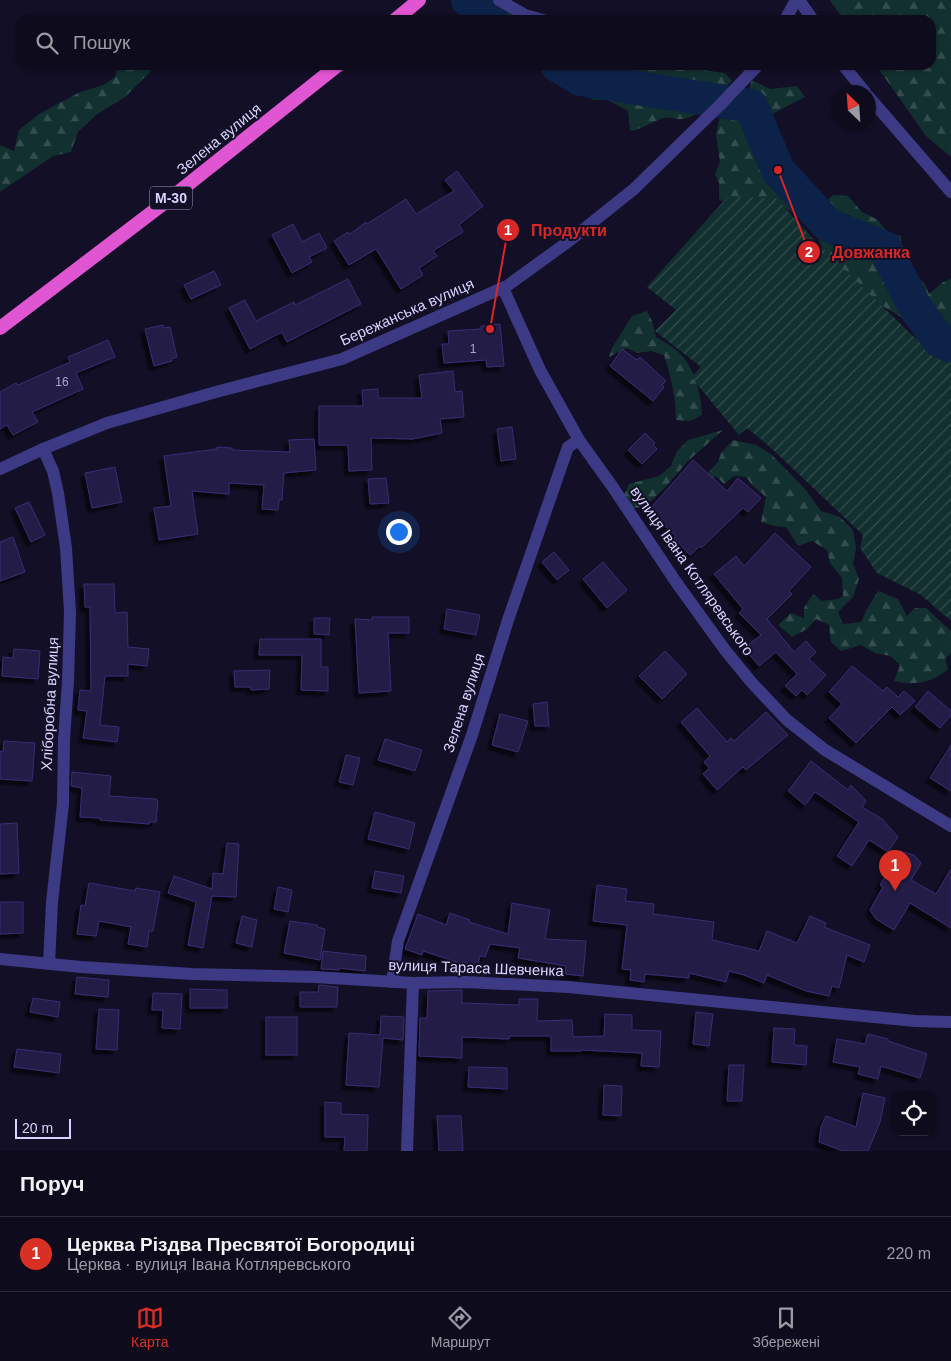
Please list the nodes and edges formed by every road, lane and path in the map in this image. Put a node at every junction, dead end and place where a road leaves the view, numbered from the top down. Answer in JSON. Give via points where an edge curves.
{"nodes":[{"id":1,"x":419,"y":0,"type":"edge"},
{"id":2,"x":498,"y":0,"type":"edge"},
{"id":3,"x":798,"y":0,"type":"edge"},
{"id":4,"x":401,"y":15,"type":"edge"},
{"id":5,"x":525,"y":15,"type":"edge"},
{"id":6,"x":788,"y":15,"type":"edge"},
{"id":7,"x":809,"y":15,"type":"edge"},
{"id":8,"x":332,"y":70,"type":"edge"},
{"id":9,"x":753,"y":70,"type":"edge"},
{"id":10,"x":847,"y":70,"type":"edge"},
{"id":11,"x":859,"y":85,"type":"edge"},
{"id":12,"x":876,"y":105,"type":"edge"},
{"id":13,"x":951,"y":192,"type":"edge"},
{"id":14,"x":503,"y":288,"type":"junction"},
{"id":15,"x":0,"y":328,"type":"edge"},
{"id":16,"x":579,"y":440,"type":"junction"},
{"id":17,"x":43,"y":449,"type":"junction"},
{"id":18,"x":0,"y":469,"type":"edge"},
{"id":19,"x":951,"y":826,"type":"edge"},
{"id":20,"x":0,"y":958,"type":"edge"},
{"id":21,"x":49,"y":964,"type":"junction"},
{"id":22,"x":392,"y":982,"type":"junction"},
{"id":23,"x":413,"y":983,"type":"junction"},
{"id":24,"x":951,"y":1022,"type":"edge"},
{"id":25,"x":407,"y":1151,"type":"edge"}],
"edges":[{"from":1,"to":4,"type":"highway"},
{"from":2,"to":5,"type":"street"},
{"from":3,"to":6,"type":"street"},
{"from":3,"to":7,"type":"street"},
{"from":8,"to":15,"type":"highway","name":"Зелена вулиця","number":"М-30"},
{"from":9,"to":14,"type":"street","name":"Бережанська вулиця","via":[[634,189],[569,242]]},
{"from":10,"to":11,"type":"street"},
{"from":12,"to":13,"type":"street"},
{"from":14,"to":16,"type":"street","name":"вулиця Івана Котляревського","via":[[540,370]]},
{"from":14,"to":17,"type":"street","name":"Бережанська вулиця","via":[[342,359],[107,423]]},
{"from":16,"to":19,"type":"street","name":"вулиця Івана Котляревського","via":[[724,650],[752,684],[787,720],[825,750]]},
{"from":16,"to":22,"type":"street","name":"Зелена вулиця","via":[[568,448],[508,620],[472,735],[398,941]]},
{"from":17,"to":18,"type":"street","name":"Бережанська вулиця"},
{"from":17,"to":21,"type":"street","name":"Хліборобна вулиця","via":[[58,493],[70,612],[63,804]]},
{"from":20,"to":21,"type":"street","name":"вулиця Тараса Шевченка"},
{"from":21,"to":22,"type":"street","name":"вулиця Тараса Шевченка"},
{"from":22,"to":23,"type":"street","name":"вулиця Тараса Шевченка"},
{"from":23,"to":24,"type":"street","name":"вулиця Тараса Шевченка","via":[[568,987]]},
{"from":23,"to":25,"type":"street"}]}
